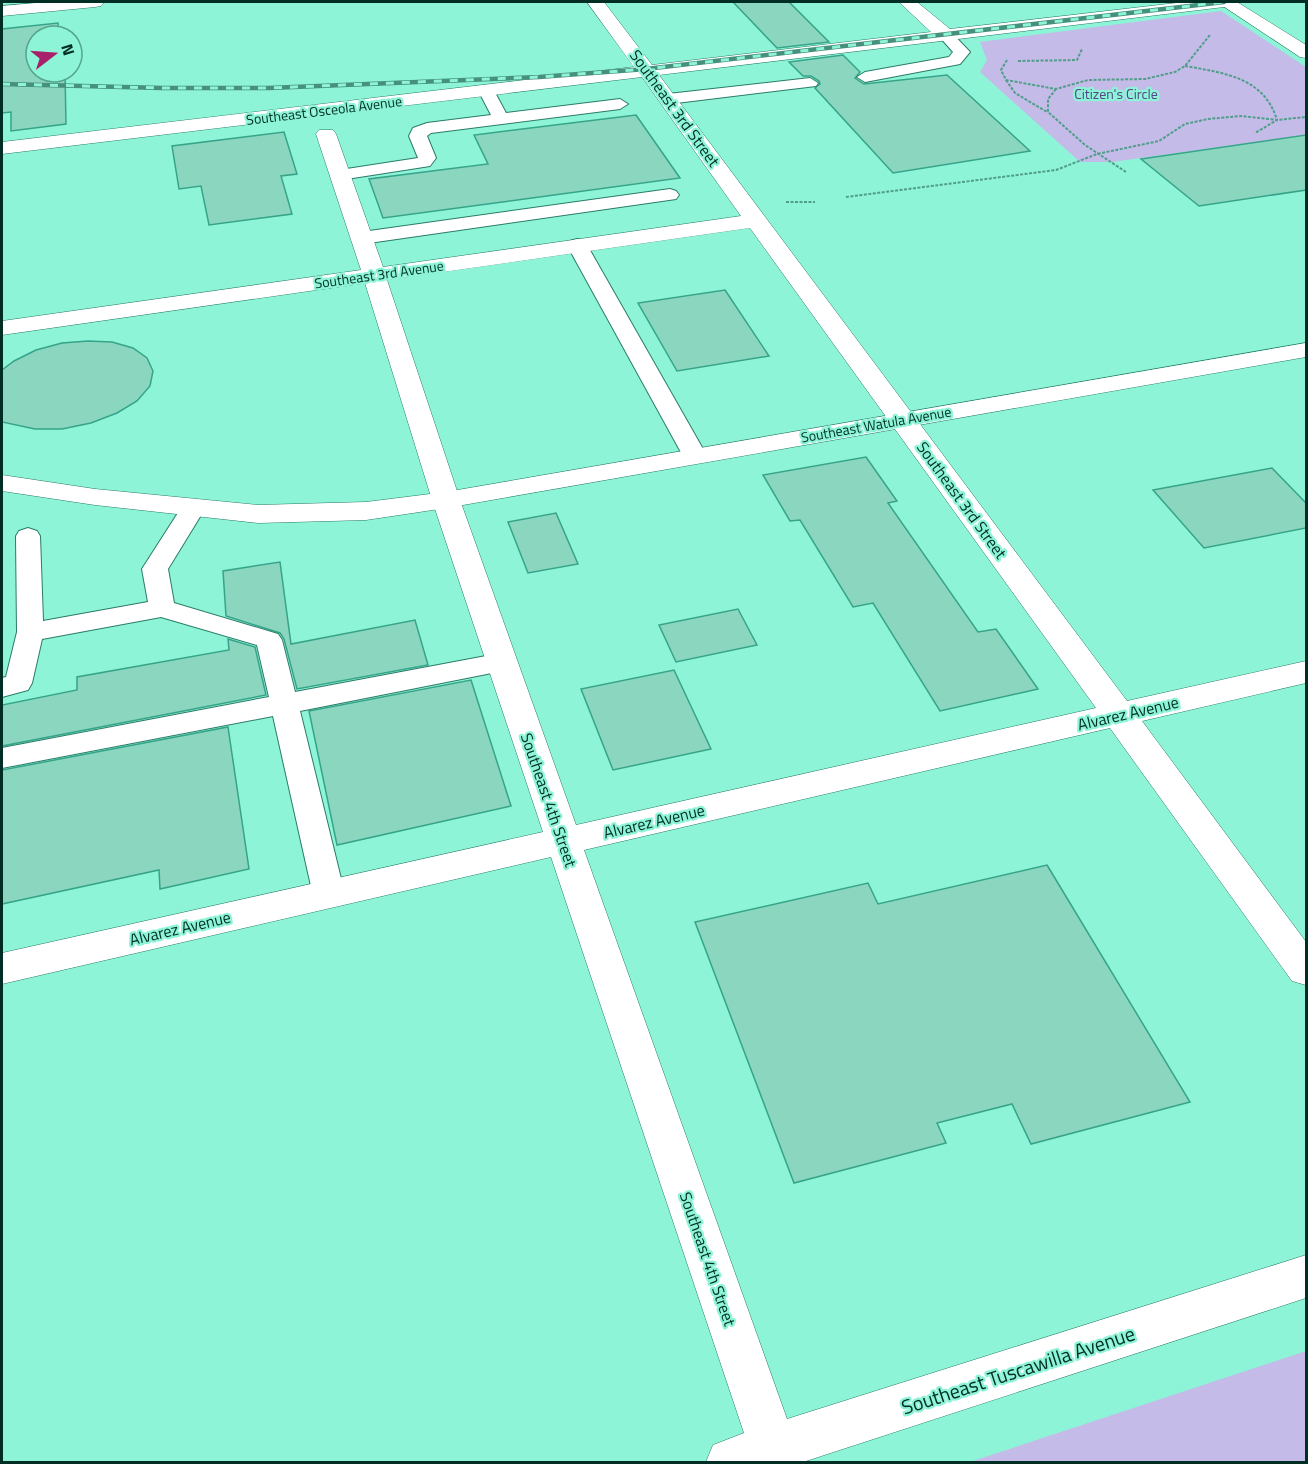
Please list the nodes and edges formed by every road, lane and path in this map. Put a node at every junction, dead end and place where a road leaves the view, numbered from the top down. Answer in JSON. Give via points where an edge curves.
{"nodes":[{"id":1,"x":95,"y":2,"type":"edge"},
{"id":2,"x":596,"y":2,"type":"edge"},
{"id":3,"x":1225,"y":2,"type":"edge"},
{"id":4,"x":914,"y":7,"type":"edge"},
{"id":5,"x":2,"y":11,"type":"edge"},
{"id":6,"x":1213,"y":31,"type":"dead end"},
{"id":7,"x":945,"y":34,"type":"junction"},
{"id":8,"x":999,"y":53,"type":"dead end"},
{"id":9,"x":1306,"y":53,"type":"edge"},
{"id":10,"x":1185,"y":66,"type":"junction"},
{"id":11,"x":646,"y":69,"type":"junction"},
{"id":12,"x":864,"y":77,"type":"dead end"},
{"id":13,"x":1006,"y":80,"type":"junction"},
{"id":14,"x":810,"y":83,"type":"dead end"},
{"id":15,"x":1056,"y":89,"type":"junction"},
{"id":16,"x":486,"y":90,"type":"junction"},
{"id":17,"x":668,"y":99,"type":"junction"},
{"id":18,"x":620,"y":104,"type":"dead end"},
{"id":19,"x":1048,"y":112,"type":"junction"},
{"id":20,"x":1306,"y":117,"type":"edge"},
{"id":21,"x":501,"y":119,"type":"junction"},
{"id":22,"x":1277,"y":120,"type":"junction"},
{"id":23,"x":1255,"y":133,"type":"dead end"},
{"id":24,"x":326,"y":134,"type":"dead end"},
{"id":25,"x":2,"y":148,"type":"edge"},
{"id":26,"x":1097,"y":154,"type":"junction"},
{"id":27,"x":1126,"y":172,"type":"dead end"},
{"id":28,"x":340,"y":175,"type":"junction"},
{"id":29,"x":670,"y":195,"type":"dead end"},
{"id":30,"x":846,"y":197,"type":"dead end"},
{"id":31,"x":784,"y":202,"type":"dead end"},
{"id":32,"x":815,"y":202,"type":"dead end"},
{"id":33,"x":757,"y":220,"type":"junction"},
{"id":34,"x":362,"y":238,"type":"junction"},
{"id":35,"x":577,"y":245,"type":"junction"},
{"id":36,"x":374,"y":274,"type":"junction"},
{"id":37,"x":2,"y":328,"type":"edge"},
{"id":38,"x":1306,"y":350,"type":"edge"},
{"id":39,"x":903,"y":420,"type":"junction"},
{"id":40,"x":695,"y":456,"type":"junction"},
{"id":41,"x":2,"y":483,"type":"edge"},
{"id":42,"x":446,"y":500,"type":"junction"},
{"id":43,"x":194,"y":507,"type":"junction"},
{"id":44,"x":28,"y":536,"type":"dead end"},
{"id":45,"x":162,"y":608,"type":"junction"},
{"id":46,"x":30,"y":632,"type":"junction"},
{"id":47,"x":502,"y":662,"type":"junction"},
{"id":48,"x":1306,"y":672,"type":"edge"},
{"id":49,"x":2,"y":688,"type":"edge"},
{"id":50,"x":285,"y":704,"type":"junction"},
{"id":51,"x":1120,"y":715,"type":"junction"},
{"id":52,"x":2,"y":758,"type":"edge"},
{"id":53,"x":563,"y":842,"type":"junction"},
{"id":54,"x":328,"y":895,"type":"junction"},
{"id":55,"x":2,"y":969,"type":"edge"},
{"id":56,"x":1306,"y":970,"type":"edge"},
{"id":57,"x":1306,"y":1277,"type":"edge"},
{"id":58,"x":776,"y":1456,"type":"edge"},
{"id":59,"x":730,"y":1462,"type":"edge"}],
"edges":[{"from":1,"to":5,"type":"street"},
{"from":2,"to":11,"type":"street","name":"Southeast 3rd Street"},
{"from":3,"to":7,"type":"street","name":"Southeast Osceola Avenue"},
{"from":3,"to":9,"type":"street"},
{"from":4,"to":7,"type":"street"},
{"from":6,"to":10,"type":"path"},
{"from":7,"to":11,"type":"street","name":"Southeast Osceola Avenue"},
{"from":7,"to":12,"type":"lane","via":[[962,52],[954,61]]},
{"from":8,"to":13,"type":"path","via":[[1008,60],[1002,70]]},
{"from":10,"to":15,"type":"path","via":[[1145,79],[1089,80]]},
{"from":10,"to":22,"type":"path","via":[[1235,77],[1255,86],[1268,95]]},
{"from":11,"to":16,"type":"street","name":"Southeast Osceola Avenue"},
{"from":11,"to":17,"type":"street","name":"Southeast 3rd Street"},
{"from":13,"to":15,"type":"path"},
{"from":13,"to":19,"type":"path","via":[[1015,93]]},
{"from":14,"to":17,"type":"lane"},
{"from":15,"to":19,"type":"path","via":[[1048,99]]},
{"from":16,"to":21,"type":"lane"},
{"from":16,"to":25,"type":"street","name":"Southeast Osceola Avenue"},
{"from":17,"to":33,"type":"street","name":"Southeast 3rd Street"},
{"from":18,"to":21,"type":"lane"},
{"from":19,"to":26,"type":"path"},
{"from":20,"to":22,"type":"path"},
{"from":21,"to":28,"type":"lane","via":[[427,128],[418,136],[427,158],[424,162]]},
{"from":22,"to":23,"type":"path"},
{"from":22,"to":26,"type":"path","via":[[1241,116],[1208,119],[1185,124],[1159,141]]},
{"from":24,"to":28,"type":"street","name":"Southeast 4th Street"},
{"from":26,"to":27,"type":"path","via":[[1110,166]]},
{"from":26,"to":30,"type":"path","via":[[1056,170]]},
{"from":28,"to":34,"type":"street","name":"Southeast 4th Street"},
{"from":29,"to":34,"type":"lane"},
{"from":31,"to":32,"type":"path"},
{"from":33,"to":35,"type":"street","name":"Southeast 3rd Avenue"},
{"from":33,"to":39,"type":"street","name":"Southeast 3rd Street"},
{"from":34,"to":36,"type":"street","name":"Southeast 4th Street"},
{"from":35,"to":36,"type":"street","name":"Southeast 3rd Avenue"},
{"from":35,"to":40,"type":"lane"},
{"from":36,"to":37,"type":"street","name":"Southeast 3rd Avenue"},
{"from":36,"to":42,"type":"street","name":"Southeast 4th Street"},
{"from":38,"to":39,"type":"street","name":"Southeast Watula Avenue"},
{"from":39,"to":40,"type":"street","name":"Southeast Watula Avenue"},
{"from":39,"to":51,"type":"street","name":"Southeast 3rd Street"},
{"from":40,"to":42,"type":"street","name":"Southeast Watula Avenue"},
{"from":41,"to":43,"type":"street"},
{"from":42,"to":43,"type":"street","via":[[366,511],[258,514]]},
{"from":42,"to":47,"type":"street","name":"Southeast 4th Street"},
{"from":43,"to":45,"type":"lane","via":[[155,568]]},
{"from":44,"to":46,"type":"lane"},
{"from":45,"to":46,"type":"lane"},
{"from":45,"to":50,"type":"lane","via":[[269,640]]},
{"from":46,"to":49,"type":"lane","via":[[18,682]]},
{"from":47,"to":50,"type":"lane"},
{"from":47,"to":53,"type":"street","name":"Southeast 4th Street"},
{"from":48,"to":51,"type":"street","name":"Alvarez Avenue"},
{"from":50,"to":52,"type":"lane"},
{"from":50,"to":54,"type":"lane"},
{"from":51,"to":53,"type":"street","name":"Alvarez Avenue"},
{"from":51,"to":56,"type":"street","name":"Southeast 3rd Street"},
{"from":53,"to":54,"type":"street","name":"Alvarez Avenue"},
{"from":53,"to":58,"type":"street","name":"Southeast 4th Street"},
{"from":54,"to":55,"type":"street","name":"Alvarez Avenue"},
{"from":57,"to":58,"type":"street","name":"Southeast Tuscawilla Avenue"},
{"from":58,"to":59,"type":"street","name":"Southeast Tuscawilla Avenue"}]}
